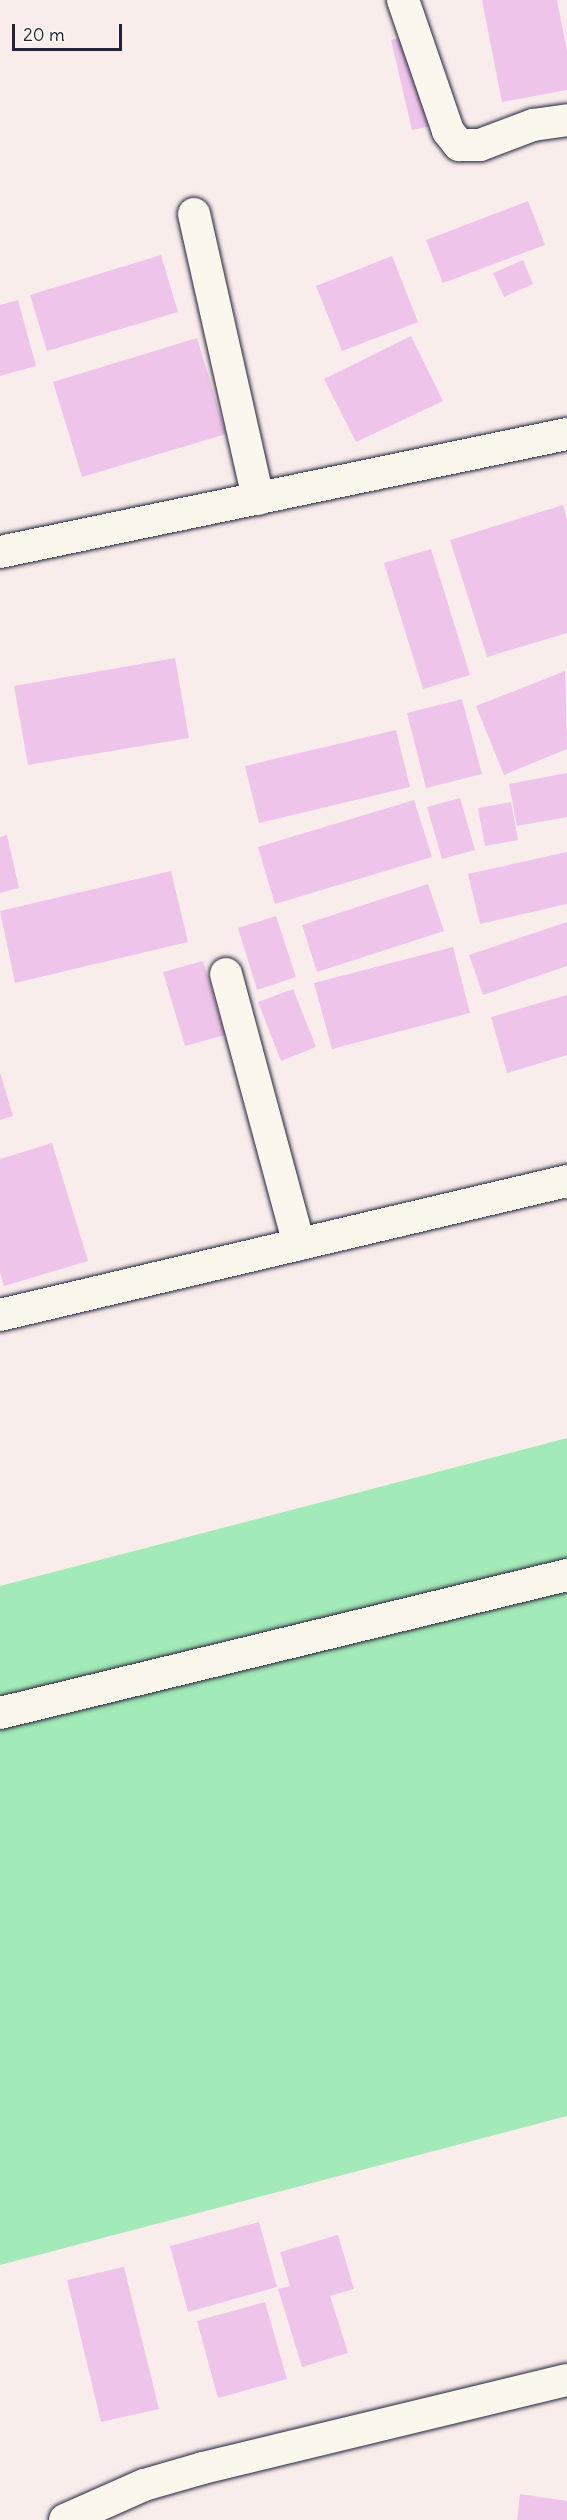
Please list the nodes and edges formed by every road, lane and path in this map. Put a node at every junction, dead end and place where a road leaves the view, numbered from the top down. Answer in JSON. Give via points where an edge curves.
{"nodes":[{"id":1,"x":403,"y":0,"type":"edge"},
{"id":2,"x":567,"y":120,"type":"edge"},
{"id":3,"x":194,"y":214,"type":"dead end"},
{"id":4,"x":567,"y":434,"type":"edge"},
{"id":5,"x":258,"y":499,"type":"junction"},
{"id":6,"x":0,"y":552,"type":"edge"},
{"id":7,"x":226,"y":974,"type":"dead end"},
{"id":8,"x":567,"y":1180,"type":"edge"},
{"id":9,"x":299,"y":1244,"type":"junction"},
{"id":10,"x":0,"y":1315,"type":"edge"},
{"id":11,"x":567,"y":1575,"type":"edge"},
{"id":12,"x":0,"y":1713,"type":"edge"},
{"id":13,"x":567,"y":2380,"type":"edge"},
{"id":14,"x":65,"y":2520,"type":"edge"}],
"edges":[{"from":1,"to":2,"type":"street","via":[[448,131],[459,145],[480,145],[533,125]]},
{"from":3,"to":5,"type":"street"},
{"from":4,"to":5,"type":"street"},
{"from":5,"to":6,"type":"street"},
{"from":7,"to":9,"type":"street"},
{"from":8,"to":9,"type":"street"},
{"from":9,"to":10,"type":"street"},
{"from":11,"to":12,"type":"street"},
{"from":13,"to":14,"type":"street","via":[[203,2468],[144,2485]]}]}
